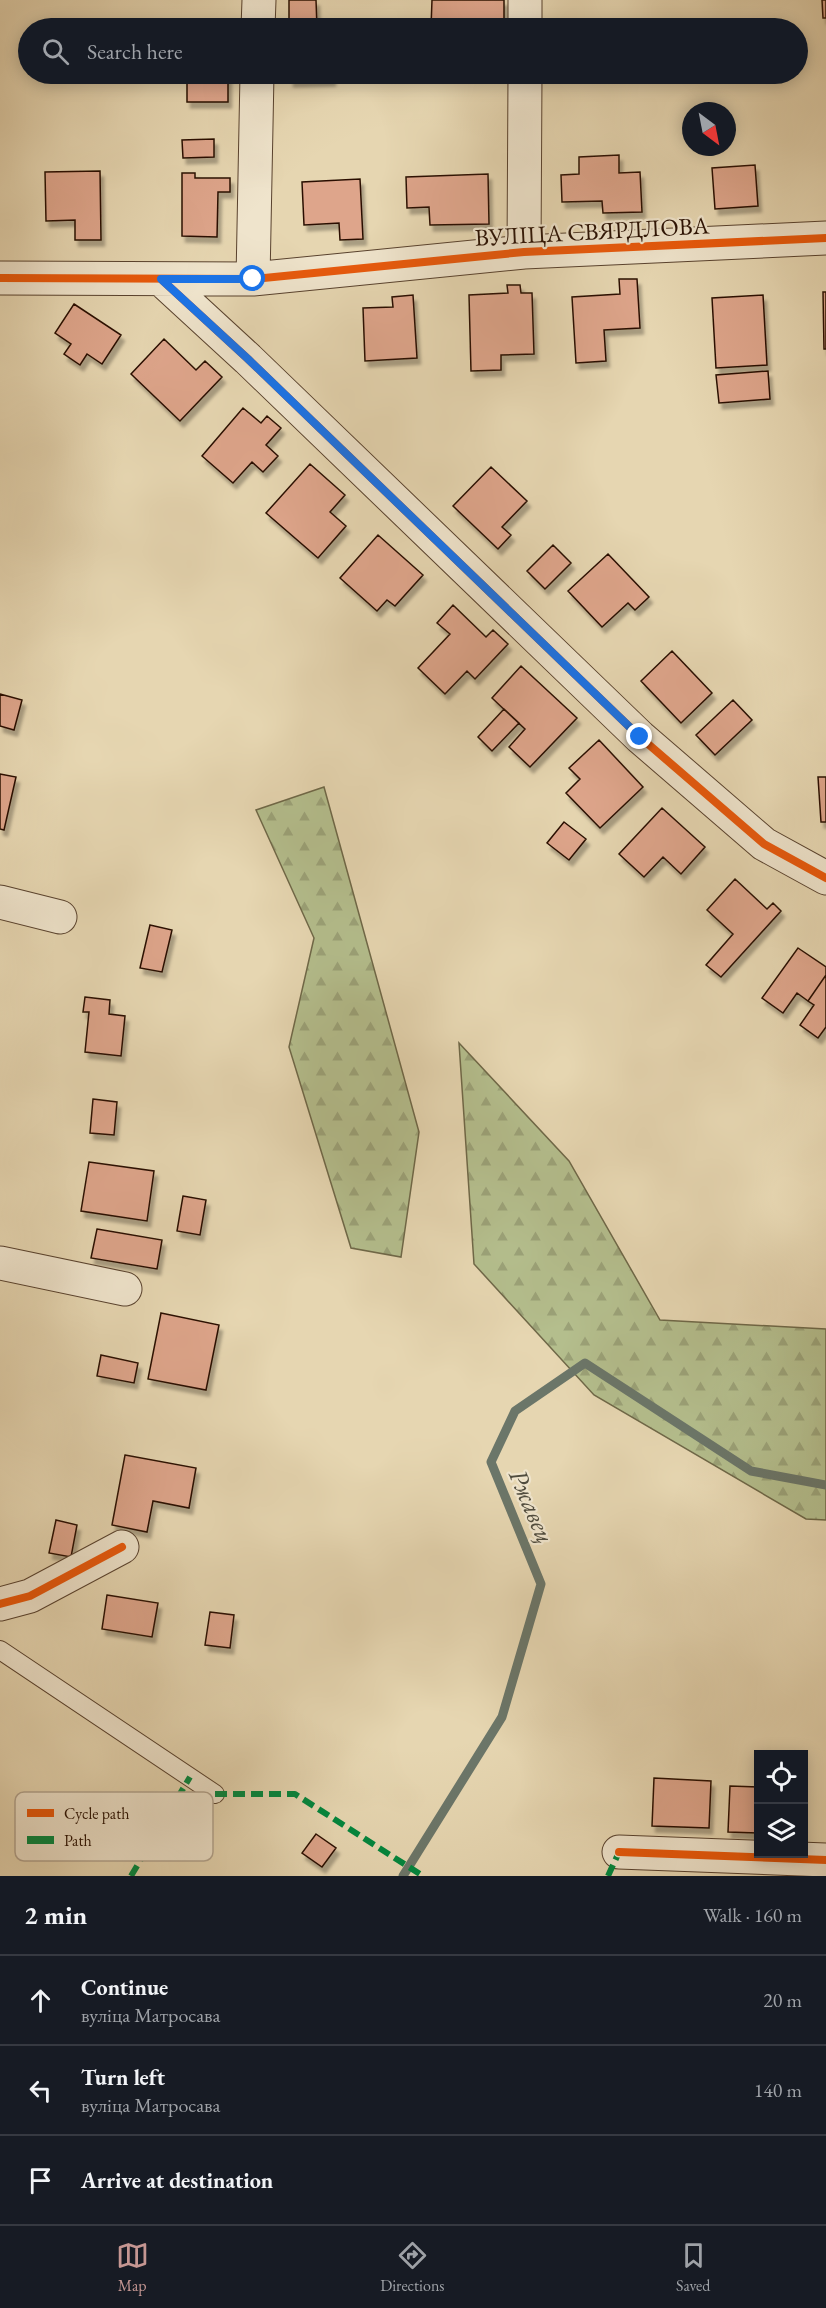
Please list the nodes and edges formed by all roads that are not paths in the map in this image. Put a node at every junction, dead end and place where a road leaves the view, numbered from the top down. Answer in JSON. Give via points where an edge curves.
{"nodes":[{"id":1,"x":259,"y":0,"type":"edge"},
{"id":2,"x":525,"y":0,"type":"edge"},
{"id":3,"x":258,"y":18,"type":"edge"},
{"id":4,"x":525,"y":18,"type":"edge"},
{"id":5,"x":257,"y":84,"type":"edge"},
{"id":6,"x":525,"y":84,"type":"edge"},
{"id":7,"x":826,"y":238,"type":"edge"},
{"id":8,"x":524,"y":252,"type":"junction"},
{"id":9,"x":0,"y":278,"type":"edge"},
{"id":10,"x":161,"y":279,"type":"junction"},
{"id":11,"x":253,"y":279,"type":"junction"},
{"id":12,"x":826,"y":878,"type":"edge"},
{"id":13,"x":0,"y":902,"type":"edge"},
{"id":14,"x":60,"y":916,"type":"dead end"},
{"id":15,"x":0,"y":1263,"type":"edge"},
{"id":16,"x":125,"y":1289,"type":"dead end"},
{"id":17,"x":122,"y":1547,"type":"dead end"},
{"id":18,"x":0,"y":1604,"type":"edge"},
{"id":19,"x":0,"y":1650,"type":"edge"},
{"id":20,"x":211,"y":1792,"type":"edge"},
{"id":21,"x":619,"y":1852,"type":"dead end"},
{"id":22,"x":826,"y":1860,"type":"edge"}],
"edges":[{"from":1,"to":3,"type":"street"},
{"from":2,"to":4,"type":"street"},
{"from":5,"to":11,"type":"street"},
{"from":6,"to":8,"type":"street"},
{"from":7,"to":8,"type":"street","name":"ВУЛІЦА СВЯРДЛОВА"},
{"from":8,"to":11,"type":"street","name":"ВУЛІЦА СВЯРДЛОВА"},
{"from":9,"to":10,"type":"street","name":"ВУЛІЦА СВЯРДЛОВА"},
{"from":10,"to":11,"type":"street","name":"ВУЛІЦА СВЯРДЛОВА"},
{"from":10,"to":12,"type":"street","via":[[640,737],[765,844]]},
{"from":13,"to":14,"type":"street"},
{"from":15,"to":16,"type":"street"},
{"from":17,"to":18,"type":"street","via":[[30,1596]]},
{"from":19,"to":20,"type":"lane"},
{"from":21,"to":22,"type":"street"}]}
